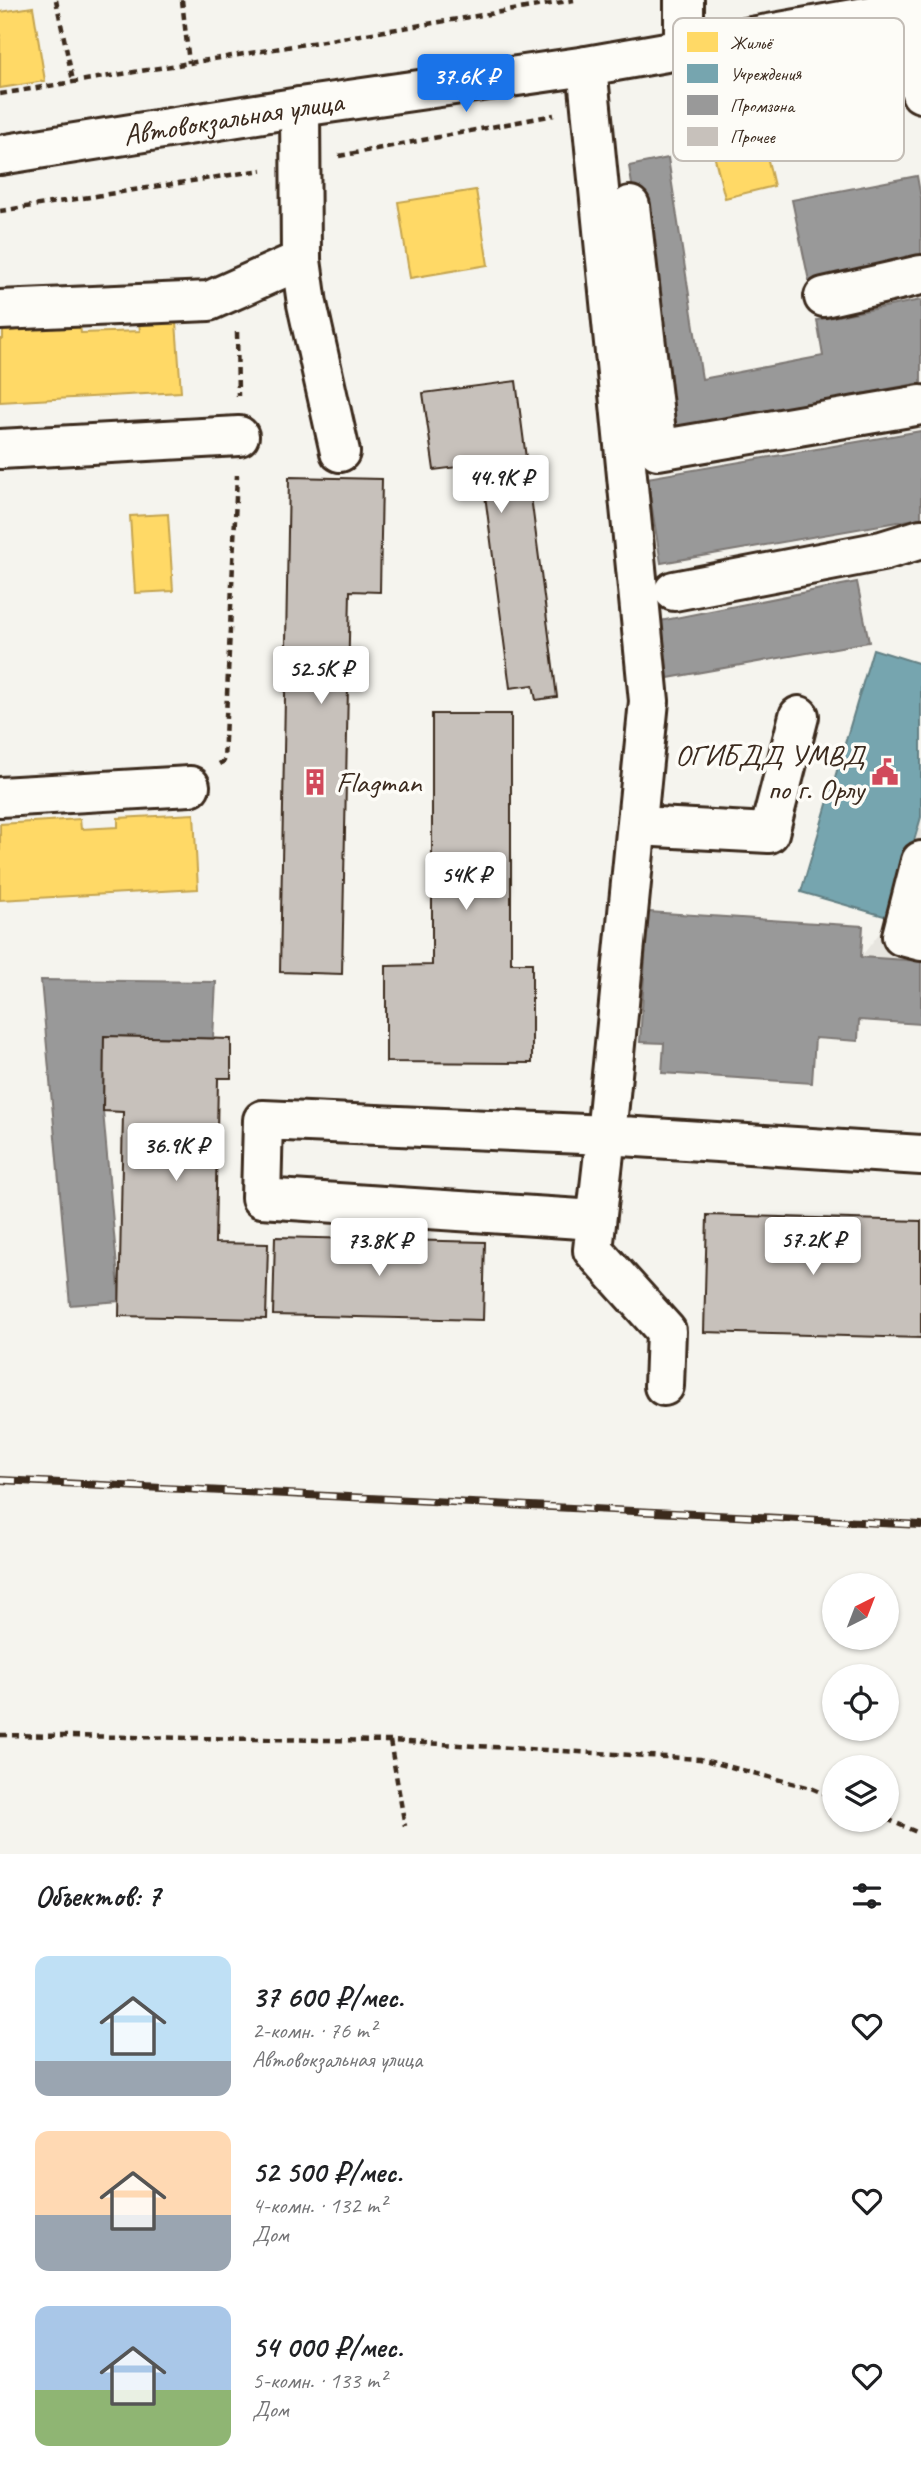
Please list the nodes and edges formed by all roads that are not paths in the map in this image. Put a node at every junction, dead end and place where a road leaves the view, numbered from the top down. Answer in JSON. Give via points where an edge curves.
{"nodes":[{"id":1,"x":684,"y":0,"type":"edge"},
{"id":2,"x":913,"y":9,"type":"edge"},
{"id":3,"x":684,"y":18,"type":"edge"},
{"id":4,"x":860,"y":18,"type":"edge"},
{"id":5,"x":673,"y":50,"type":"edge"},
{"id":6,"x":587,"y":66,"type":"junction"},
{"id":7,"x":921,"y":93,"type":"edge"},
{"id":8,"x":300,"y":107,"type":"junction"},
{"id":9,"x":0,"y":155,"type":"edge"},
{"id":10,"x":630,"y":206,"type":"dead end"},
{"id":11,"x":301,"y":260,"type":"junction"},
{"id":12,"x":921,"y":275,"type":"edge"},
{"id":13,"x":824,"y":297,"type":"dead end"},
{"id":14,"x":0,"y":310,"type":"edge"},
{"id":15,"x":921,"y":405,"type":"edge"},
{"id":16,"x":239,"y":436,"type":"road end"},
{"id":17,"x":0,"y":449,"type":"edge"},
{"id":18,"x":340,"y":452,"type":"dead end"},
{"id":19,"x":921,"y":539,"type":"edge"},
{"id":20,"x":674,"y":591,"type":"dead end"},
{"id":21,"x":799,"y":716,"type":"dead end"},
{"id":22,"x":190,"y":786,"type":"road end"},
{"id":23,"x":0,"y":797,"type":"edge"},
{"id":24,"x":637,"y":825,"type":"junction"},
{"id":25,"x":921,"y":861,"type":"edge"},
{"id":26,"x":921,"y":941,"type":"edge"},
{"id":27,"x":606,"y":1135,"type":"junction"},
{"id":28,"x":921,"y":1155,"type":"edge"},
{"id":29,"x":596,"y":1220,"type":"junction"},
{"id":30,"x":664,"y":1386,"type":"dead end"}],
"edges":[{"from":1,"to":3,"type":"street"},
{"from":2,"to":4,"type":"street","name":"Автовокзальная улица"},
{"from":2,"to":7,"type":"street"},
{"from":5,"to":6,"type":"street","name":"Автовокзальная улица"},
{"from":6,"to":8,"type":"street","name":"Автовокзальная улица"},
{"from":6,"to":24,"type":"street","via":[[649,701]]},
{"from":8,"to":9,"type":"street","name":"Автовокзальная улица"},
{"from":8,"to":11,"type":"street"},
{"from":10,"to":15,"type":"street","via":[[658,450]]},
{"from":11,"to":14,"type":"street","via":[[209,301]]},
{"from":11,"to":18,"type":"street"},
{"from":12,"to":13,"type":"street"},
{"from":16,"to":17,"type":"street"},
{"from":19,"to":20,"type":"street","via":[[882,551]]},
{"from":21,"to":24,"type":"street","via":[[769,832]]},
{"from":22,"to":23,"type":"street"},
{"from":24,"to":27,"type":"street"},
{"from":25,"to":26,"type":"street","via":[[902,936]]},
{"from":27,"to":28,"type":"street"},
{"from":27,"to":29,"type":"street"},
{"from":27,"to":29,"type":"street","via":[[264,1120],[261,1198]]},
{"from":29,"to":30,"type":"street","via":[[593,1250],[666,1331]]}]}
